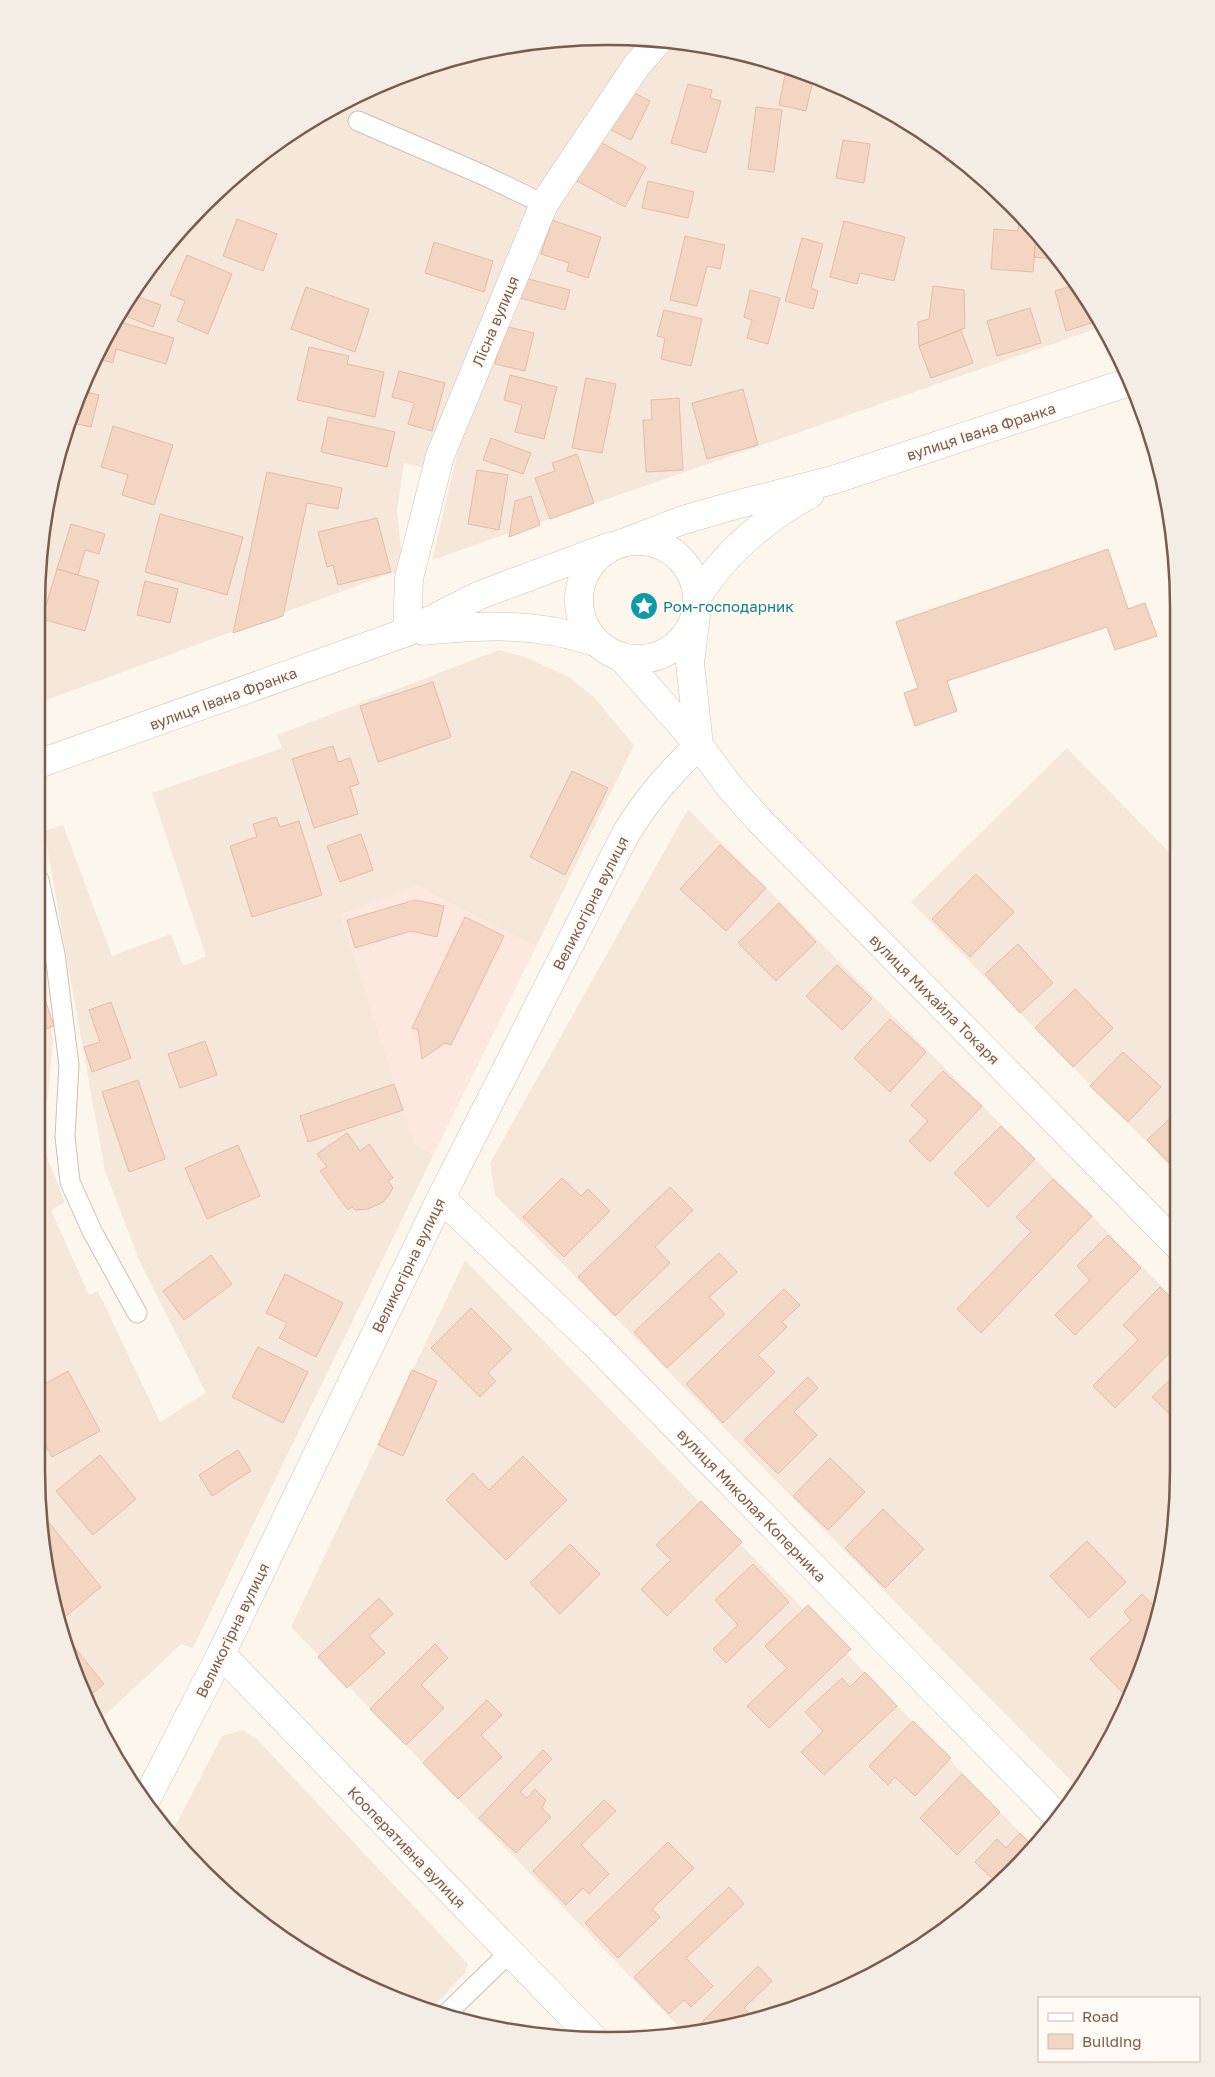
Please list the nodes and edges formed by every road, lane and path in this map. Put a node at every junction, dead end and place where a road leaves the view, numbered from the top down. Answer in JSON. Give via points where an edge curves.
{"nodes":[{"id":1,"x":653,"y":47,"type":"edge"},
{"id":2,"x":358,"y":121,"type":"dead end"},
{"id":3,"x":544,"y":204,"type":"junction"},
{"id":4,"x":1123,"y":384,"type":"edge"},
{"id":5,"x":833,"y":480,"type":"junction"},
{"id":6,"x":619,"y":543,"type":"junction"},
{"id":7,"x":696,"y":606,"type":"junction"},
{"id":8,"x":407,"y":632,"type":"junction"},
{"id":9,"x":595,"y":642,"type":"junction"},
{"id":10,"x":622,"y":658,"type":"junction"},
{"id":11,"x":699,"y":745,"type":"junction"},
{"id":12,"x":45,"y":761,"type":"edge"},
{"id":13,"x":45,"y":908,"type":"edge"},
{"id":14,"x":441,"y":1198,"type":"junction"},
{"id":15,"x":1170,"y":1238,"type":"edge"},
{"id":16,"x":137,"y":1312,"type":"dead end"},
{"id":17,"x":221,"y":1654,"type":"junction"},
{"id":18,"x":149,"y":1795,"type":"edge"},
{"id":19,"x":1053,"y":1813,"type":"edge"},
{"id":20,"x":510,"y":1952,"type":"junction"},
{"id":21,"x":451,"y":2009,"type":"edge"},
{"id":22,"x":587,"y":2031,"type":"edge"}],
"edges":[{"from":1,"to":3,"type":"street","name":"Лісна вулиця","via":[[632,73]]},
{"from":2,"to":3,"type":"lane"},
{"from":3,"to":8,"type":"street","name":"Лісна вулиця","via":[[440,456],[409,578]]},
{"from":4,"to":5,"type":"street","name":"вулиця Івана Франка"},
{"from":5,"to":6,"type":"street","name":"вулиця Івана Франка","via":[[683,520]]},
{"from":5,"to":7,"type":"street","name":"вулиця Івана Франка","via":[[785,508],[740,544],[712,573]]},
{"from":6,"to":7,"type":"street","via":[[644,541],[661,545],[675,554],[687,566],[694,581]]},
{"from":6,"to":8,"type":"street","name":"вулиця Івана Франка","via":[[480,595]]},
{"from":6,"to":9,"type":"street","via":[[596,557],[585,572],[579,590],[579,609],[584,627]]},
{"from":7,"to":10,"type":"street","via":[[688,632],[676,646],[659,655],[641,659]]},
{"from":7,"to":11,"type":"street","name":"вулиця Михайла Токаря","via":[[690,663]]},
{"from":8,"to":9,"type":"street","name":"вулиця Івана Франка","via":[[481,625],[510,626],[566,632]]},
{"from":8,"to":12,"type":"street","name":"вулиця Івана Франка"},
{"from":9,"to":10,"type":"street"},
{"from":10,"to":11,"type":"street","name":"вулиця Михайла Токаря"},
{"from":11,"to":14,"type":"street","name":"Великогірна вулиця","via":[[643,804],[624,837]]},
{"from":11,"to":15,"type":"street","name":"вулиця Михайла Токаря","via":[[758,819]]},
{"from":13,"to":16,"type":"lane","via":[[55,954],[69,1065],[65,1136],[70,1182],[92,1231]]},
{"from":14,"to":17,"type":"street","name":"Великогірна вулиця"},
{"from":14,"to":19,"type":"street","name":"вулиця Миколая Коперника","via":[[600,1349]]},
{"from":17,"to":18,"type":"street","name":"Великогірна вулиця"},
{"from":17,"to":20,"type":"street","name":"Кооперативна вулиця"},
{"from":20,"to":21,"type":"lane"},
{"from":20,"to":22,"type":"street","name":"Кооперативна вулиця"}]}
